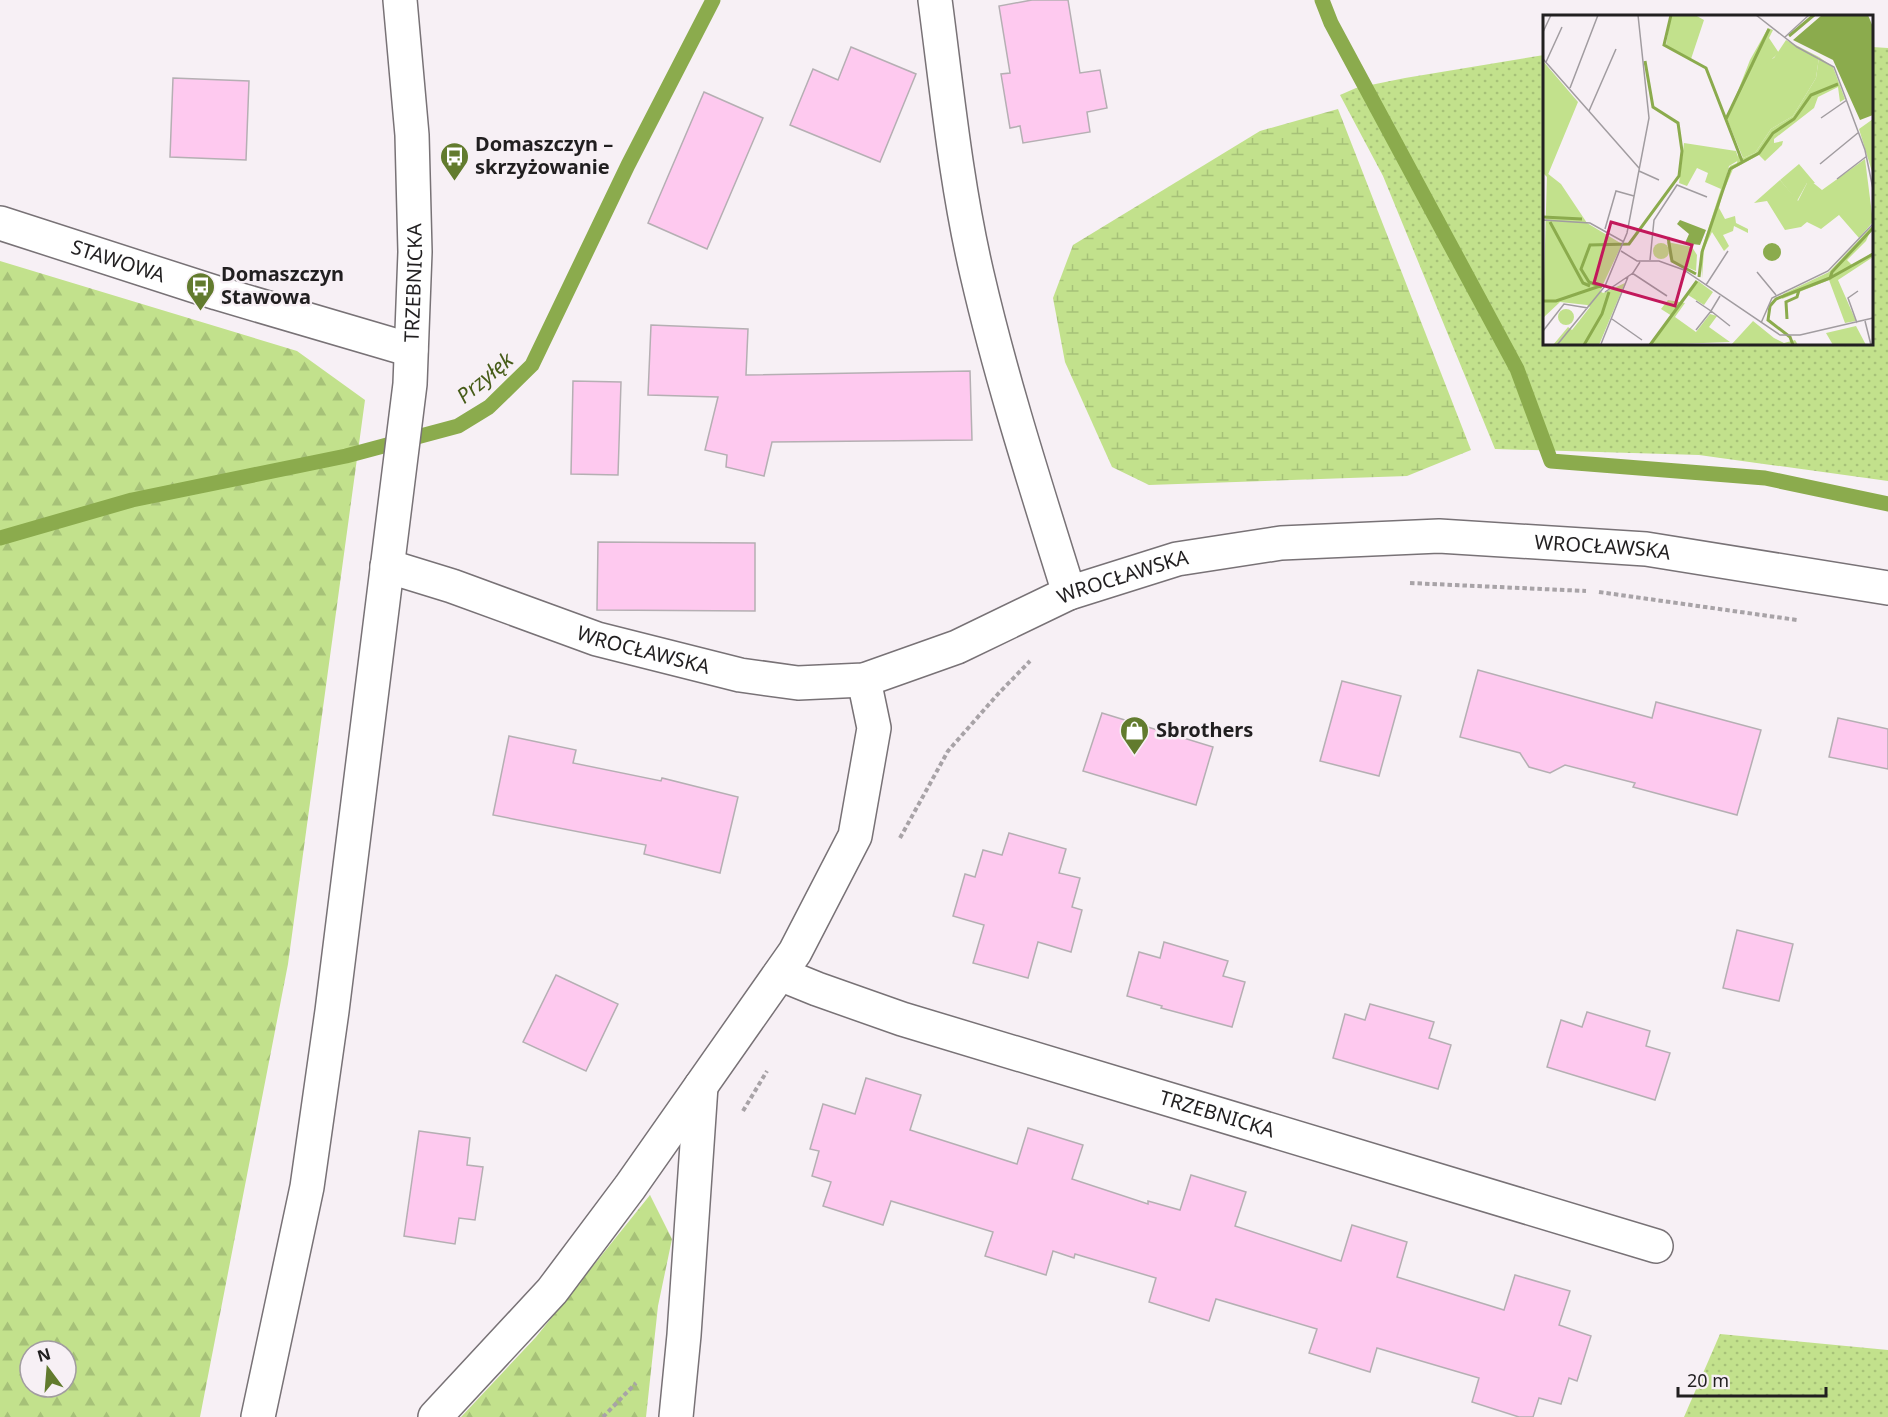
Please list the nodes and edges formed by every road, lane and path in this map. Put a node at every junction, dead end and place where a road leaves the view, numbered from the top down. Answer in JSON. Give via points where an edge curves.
{"nodes":[{"id":1,"x":400,"y":0,"type":"edge"},
{"id":2,"x":935,"y":0,"type":"edge"},
{"id":3,"x":0,"y":224,"type":"edge"},
{"id":4,"x":411,"y":350,"type":"junction"},
{"id":5,"x":387,"y":566,"type":"junction"},
{"id":6,"x":1400,"y":584,"type":"dead end"},
{"id":7,"x":1888,"y":588,"type":"edge"},
{"id":8,"x":1586,"y":591,"type":"dead end"},
{"id":9,"x":1598,"y":592,"type":"dead end"},
{"id":10,"x":1069,"y":593,"type":"junction"},
{"id":11,"x":1799,"y":620,"type":"dead end"},
{"id":12,"x":1037,"y":654,"type":"dead end"},
{"id":13,"x":864,"y":680,"type":"junction"},
{"id":14,"x":897,"y":844,"type":"dead end"},
{"id":15,"x":780,"y":974,"type":"junction"},
{"id":16,"x":768,"y":1070,"type":"dead end"},
{"id":17,"x":701,"y":1084,"type":"junction"},
{"id":18,"x":696,"y":1154,"type":"junction"},
{"id":19,"x":1656,"y":1246,"type":"dead end"},
{"id":20,"x":258,"y":1417,"type":"edge"},
{"id":21,"x":435,"y":1417,"type":"edge"},
{"id":22,"x":676,"y":1417,"type":"edge"}],
"edges":[{"from":1,"to":4,"type":"street","name":"TRZEBNICKA","via":[[412,135],[415,252]]},
{"from":2,"to":10,"type":"street","via":[[957,167],[976,272],[1014,419]]},
{"from":3,"to":4,"type":"street","name":"STAWOWA"},
{"from":4,"to":5,"type":"street","name":"TRZEBNICKA"},
{"from":5,"to":13,"type":"street","name":"WROCŁAWSKA","via":[[597,639],[740,675],[798,683]]},
{"from":5,"to":20,"type":"street","name":"TRZEBNICKA","via":[[307,1187]]},
{"from":6,"to":8,"type":"path"},
{"from":7,"to":10,"type":"street","name":"WROCŁAWSKA","via":[[1646,549],[1439,536],[1281,543],[1223,551],[1177,559]]},
{"from":9,"to":11,"type":"path"},
{"from":10,"to":13,"type":"street","name":"WROCŁAWSKA","via":[[957,647]]},
{"from":12,"to":14,"type":"path","via":[[948,751]]},
{"from":13,"to":15,"type":"street","via":[[874,728],[855,836]]},
{"from":15,"to":17,"type":"street"},
{"from":15,"to":19,"type":"street","name":"TRZEBNICKA","via":[[902,1019]]},
{"from":16,"to":18,"type":"path","via":[[737,1120]]},
{"from":17,"to":18,"type":"street"},
{"from":17,"to":21,"type":"street","via":[[552,1291]]},
{"from":18,"to":22,"type":"street"}]}
